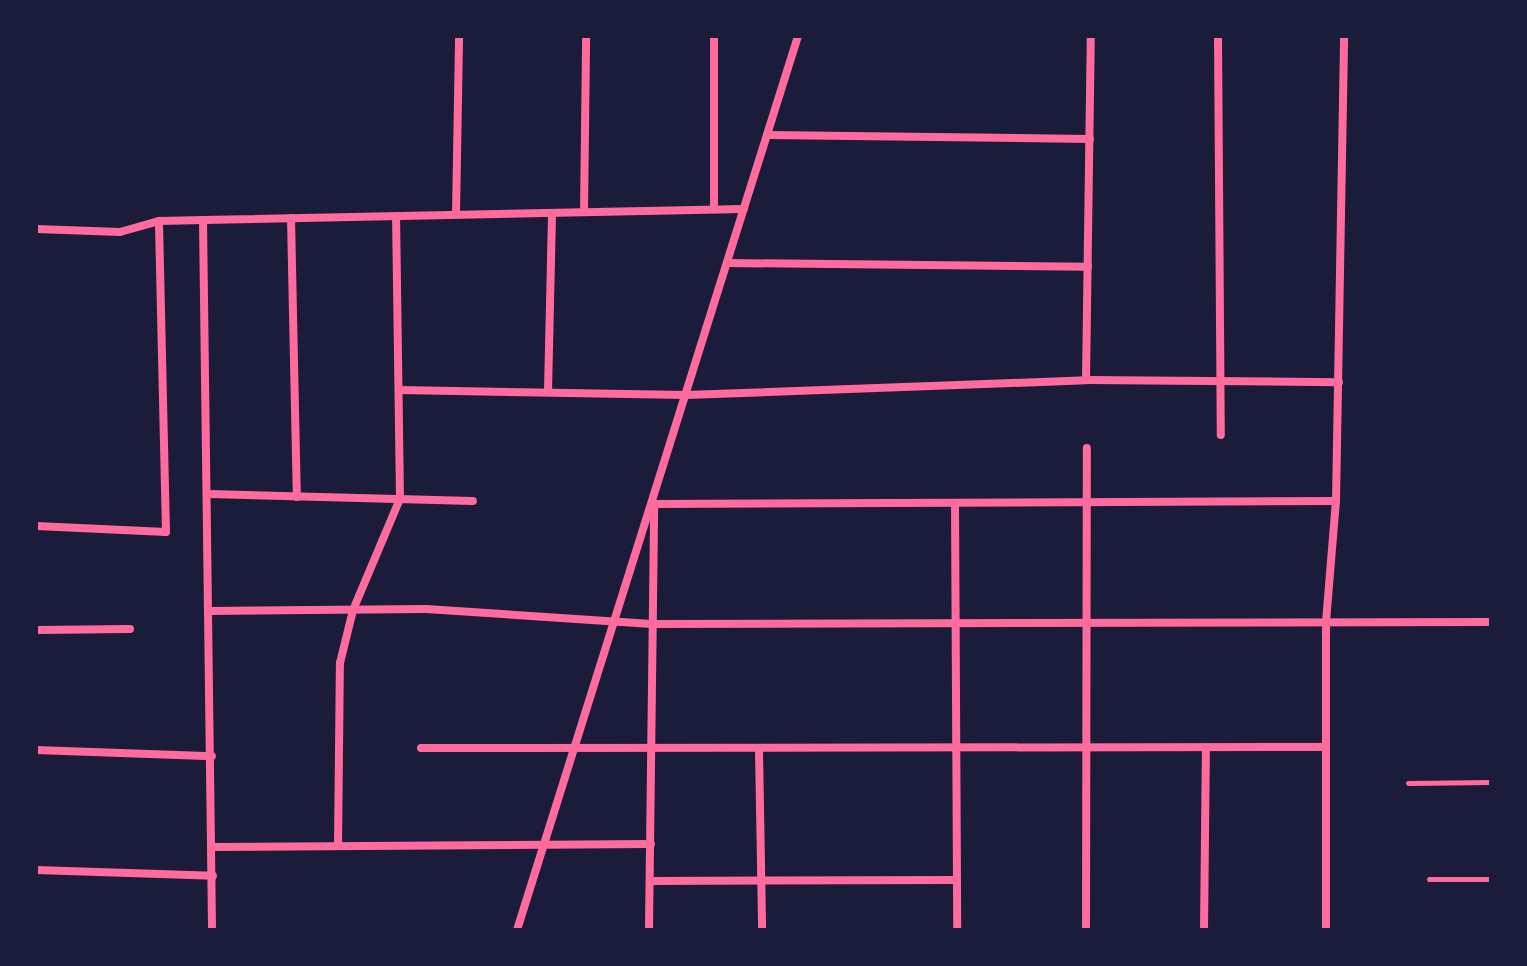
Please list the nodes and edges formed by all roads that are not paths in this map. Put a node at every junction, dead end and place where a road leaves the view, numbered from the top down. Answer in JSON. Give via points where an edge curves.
{"nodes":[{"id":1,"x":459,"y":36,"type":"edge"},
{"id":2,"x":586,"y":36,"type":"edge"},
{"id":3,"x":714,"y":36,"type":"edge"},
{"id":4,"x":798,"y":36,"type":"edge"},
{"id":5,"x":1091,"y":36,"type":"edge"},
{"id":6,"x":1218,"y":36,"type":"edge"},
{"id":7,"x":1344,"y":36,"type":"edge"},
{"id":8,"x":767,"y":135,"type":"junction"},
{"id":9,"x":1090,"y":139,"type":"junction"},
{"id":10,"x":714,"y":209,"type":"junction"},
{"id":11,"x":744,"y":209,"type":"junction"},
{"id":12,"x":584,"y":212,"type":"junction"},
{"id":13,"x":552,"y":213,"type":"junction"},
{"id":14,"x":456,"y":214,"type":"junction"},
{"id":15,"x":396,"y":216,"type":"junction"},
{"id":16,"x":291,"y":218,"type":"junction"},
{"id":17,"x":203,"y":220,"type":"junction"},
{"id":18,"x":159,"y":221,"type":"junction"},
{"id":19,"x":36,"y":229,"type":"edge"},
{"id":20,"x":727,"y":263,"type":"junction"},
{"id":21,"x":1088,"y":267,"type":"junction"},
{"id":22,"x":1086,"y":380,"type":"junction"},
{"id":23,"x":1218,"y":381,"type":"junction"},
{"id":24,"x":1339,"y":382,"type":"junction"},
{"id":25,"x":399,"y":390,"type":"junction"},
{"id":26,"x":548,"y":392,"type":"junction"},
{"id":27,"x":686,"y":395,"type":"junction"},
{"id":28,"x":1221,"y":435,"type":"dead end"},
{"id":29,"x":1087,"y":448,"type":"dead end"},
{"id":30,"x":209,"y":494,"type":"junction"},
{"id":31,"x":297,"y":497,"type":"junction"},
{"id":32,"x":400,"y":499,"type":"junction"},
{"id":33,"x":473,"y":501,"type":"dead end"},
{"id":34,"x":1336,"y":501,"type":"junction"},
{"id":35,"x":1087,"y":502,"type":"junction"},
{"id":36,"x":955,"y":503,"type":"junction"},
{"id":37,"x":654,"y":504,"type":"junction"},
{"id":38,"x":36,"y":526,"type":"edge"},
{"id":39,"x":353,"y":610,"type":"junction"},
{"id":40,"x":210,"y":611,"type":"junction"},
{"id":41,"x":615,"y":622,"type":"junction"},
{"id":42,"x":1326,"y":622,"type":"junction"},
{"id":43,"x":1491,"y":622,"type":"edge"},
{"id":44,"x":955,"y":623,"type":"junction"},
{"id":45,"x":1087,"y":623,"type":"junction"},
{"id":46,"x":652,"y":624,"type":"junction"},
{"id":47,"x":130,"y":629,"type":"dead end"},
{"id":48,"x":36,"y":630,"type":"edge"},
{"id":49,"x":1326,"y":747,"type":"junction"},
{"id":50,"x":421,"y":748,"type":"dead end"},
{"id":51,"x":1206,"y":748,"type":"junction"},
{"id":52,"x":1086,"y":749,"type":"junction"},
{"id":53,"x":36,"y":750,"type":"edge"},
{"id":54,"x":572,"y":750,"type":"junction"},
{"id":55,"x":759,"y":750,"type":"junction"},
{"id":56,"x":956,"y":750,"type":"junction"},
{"id":57,"x":651,"y":751,"type":"junction"},
{"id":58,"x":212,"y":756,"type":"junction"},
{"id":59,"x":1491,"y":782,"type":"edge"},
{"id":60,"x":1408,"y":783,"type":"dead end"},
{"id":61,"x":543,"y":844,"type":"junction"},
{"id":62,"x":651,"y":844,"type":"junction"},
{"id":63,"x":338,"y":846,"type":"junction"},
{"id":64,"x":213,"y":847,"type":"junction"},
{"id":65,"x":36,"y":870,"type":"edge"},
{"id":66,"x":213,"y":876,"type":"junction"},
{"id":67,"x":1429,"y":879,"type":"dead end"},
{"id":68,"x":1491,"y":879,"type":"edge"},
{"id":69,"x":957,"y":880,"type":"junction"},
{"id":70,"x":650,"y":881,"type":"junction"},
{"id":71,"x":761,"y":881,"type":"junction"},
{"id":72,"x":212,"y":930,"type":"edge"},
{"id":73,"x":517,"y":930,"type":"edge"},
{"id":74,"x":649,"y":930,"type":"edge"},
{"id":75,"x":762,"y":930,"type":"edge"},
{"id":76,"x":957,"y":930,"type":"edge"},
{"id":77,"x":1086,"y":930,"type":"edge"},
{"id":78,"x":1204,"y":930,"type":"edge"},
{"id":79,"x":1326,"y":930,"type":"edge"}],
"edges":[{"from":1,"to":14,"type":"street"},
{"from":2,"to":12,"type":"street"},
{"from":3,"to":10,"type":"street"},
{"from":4,"to":8,"type":"street"},
{"from":5,"to":9,"type":"street"},
{"from":6,"to":23,"type":"street"},
{"from":7,"to":24,"type":"street"},
{"from":8,"to":9,"type":"street"},
{"from":8,"to":11,"type":"street"},
{"from":9,"to":21,"type":"street"},
{"from":10,"to":11,"type":"street"},
{"from":10,"to":12,"type":"street"},
{"from":11,"to":20,"type":"street"},
{"from":12,"to":13,"type":"street"},
{"from":13,"to":14,"type":"street"},
{"from":13,"to":26,"type":"street"},
{"from":14,"to":15,"type":"street"},
{"from":15,"to":16,"type":"street"},
{"from":15,"to":25,"type":"street"},
{"from":16,"to":17,"type":"street"},
{"from":16,"to":31,"type":"street"},
{"from":17,"to":18,"type":"street"},
{"from":17,"to":30,"type":"street"},
{"from":18,"to":19,"type":"street","via":[[120,232]]},
{"from":18,"to":38,"type":"street","via":[[166,532]]},
{"from":20,"to":21,"type":"street"},
{"from":20,"to":27,"type":"street"},
{"from":21,"to":22,"type":"street"},
{"from":22,"to":23,"type":"street"},
{"from":22,"to":27,"type":"street"},
{"from":23,"to":24,"type":"street"},
{"from":23,"to":28,"type":"street"},
{"from":24,"to":34,"type":"street"},
{"from":25,"to":26,"type":"street"},
{"from":25,"to":32,"type":"street"},
{"from":26,"to":27,"type":"street"},
{"from":27,"to":37,"type":"street"},
{"from":29,"to":35,"type":"street"},
{"from":30,"to":31,"type":"street"},
{"from":30,"to":40,"type":"street"},
{"from":31,"to":32,"type":"street"},
{"from":32,"to":33,"type":"street"},
{"from":32,"to":39,"type":"street"},
{"from":34,"to":35,"type":"street"},
{"from":34,"to":42,"type":"street"},
{"from":35,"to":36,"type":"street"},
{"from":35,"to":45,"type":"street"},
{"from":36,"to":37,"type":"street"},
{"from":36,"to":44,"type":"street"},
{"from":37,"to":41,"type":"street"},
{"from":37,"to":46,"type":"street"},
{"from":39,"to":40,"type":"street"},
{"from":39,"to":41,"type":"street","via":[[518,612]]},
{"from":39,"to":63,"type":"street","via":[[340,663]]},
{"from":40,"to":58,"type":"street"},
{"from":41,"to":46,"type":"street"},
{"from":41,"to":54,"type":"street"},
{"from":42,"to":43,"type":"street"},
{"from":42,"to":45,"type":"street"},
{"from":42,"to":49,"type":"street"},
{"from":44,"to":45,"type":"street"},
{"from":44,"to":46,"type":"street"},
{"from":44,"to":56,"type":"street"},
{"from":45,"to":52,"type":"street"},
{"from":46,"to":57,"type":"street"},
{"from":47,"to":48,"type":"street"},
{"from":49,"to":51,"type":"street"},
{"from":49,"to":79,"type":"street"},
{"from":50,"to":54,"type":"street"},
{"from":51,"to":52,"type":"street"},
{"from":51,"to":78,"type":"street"},
{"from":52,"to":56,"type":"street"},
{"from":52,"to":77,"type":"street"},
{"from":53,"to":58,"type":"street"},
{"from":54,"to":57,"type":"street"},
{"from":54,"to":61,"type":"street"},
{"from":55,"to":56,"type":"street"},
{"from":55,"to":57,"type":"street"},
{"from":55,"to":71,"type":"street"},
{"from":56,"to":69,"type":"street"},
{"from":57,"to":62,"type":"street"},
{"from":58,"to":64,"type":"street"},
{"from":59,"to":60,"type":"lane"},
{"from":61,"to":62,"type":"street"},
{"from":61,"to":63,"type":"street"},
{"from":61,"to":73,"type":"street"},
{"from":62,"to":70,"type":"street"},
{"from":63,"to":64,"type":"street"},
{"from":64,"to":66,"type":"street"},
{"from":65,"to":66,"type":"street"},
{"from":66,"to":72,"type":"street"},
{"from":67,"to":68,"type":"lane"},
{"from":69,"to":71,"type":"street"},
{"from":69,"to":76,"type":"street"},
{"from":70,"to":71,"type":"street"},
{"from":70,"to":74,"type":"street"},
{"from":71,"to":75,"type":"street"}]}
